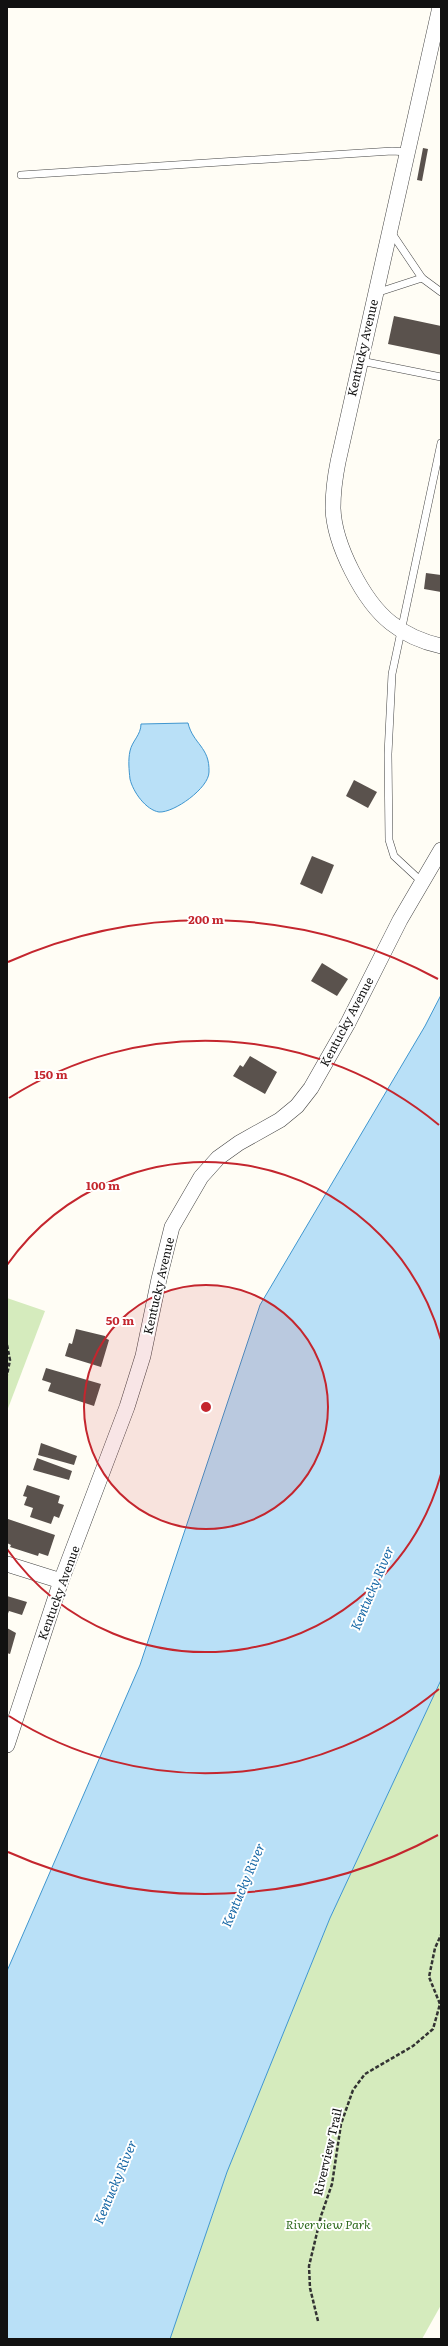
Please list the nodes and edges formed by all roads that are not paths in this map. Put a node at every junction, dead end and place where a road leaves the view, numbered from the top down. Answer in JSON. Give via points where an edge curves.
{"nodes":[{"id":1,"x":440,"y":7,"type":"edge"},
{"id":2,"x":408,"y":152,"type":"junction"},
{"id":3,"x":21,"y":175,"type":"dead end"},
{"id":4,"x":390,"y":230,"type":"junction"},
{"id":5,"x":422,"y":278,"type":"junction"},
{"id":6,"x":441,"y":292,"type":"edge"},
{"id":7,"x":376,"y":293,"type":"junction"},
{"id":8,"x":361,"y":361,"type":"junction"},
{"id":9,"x":441,"y":377,"type":"edge"},
{"id":10,"x":441,"y":443,"type":"edge"},
{"id":11,"x":402,"y":631,"type":"junction"},
{"id":12,"x":441,"y":646,"type":"edge"},
{"id":13,"x":441,"y":850,"type":"edge"},
{"id":14,"x":422,"y":882,"type":"junction"},
{"id":15,"x":7,"y":1564,"type":"edge"},
{"id":16,"x":61,"y":1581,"type":"junction"},
{"id":17,"x":7,"y":1745,"type":"edge"}],
"edges":[{"from":1,"to":2,"type":"street","name":"Kentucky Avenue"},
{"from":2,"to":3,"type":"lane"},
{"from":2,"to":4,"type":"street","name":"Kentucky Avenue"},
{"from":4,"to":5,"type":"lane"},
{"from":4,"to":7,"type":"street","name":"Kentucky Avenue"},
{"from":5,"to":6,"type":"lane"},
{"from":5,"to":7,"type":"lane"},
{"from":7,"to":8,"type":"street","name":"Kentucky Avenue"},
{"from":8,"to":9,"type":"lane"},
{"from":8,"to":11,"type":"street","name":"Kentucky Avenue","via":[[338,462],[333,509],[337,532],[354,574],[377,609]]},
{"from":10,"to":11,"type":"lane"},
{"from":11,"to":12,"type":"street","name":"Kentucky Avenue","via":[[419,640]]},
{"from":11,"to":14,"type":"lane","via":[[392,674],[388,754],[389,840],[394,856]]},
{"from":13,"to":14,"type":"street","name":"Kentucky Avenue"},
{"from":14,"to":16,"type":"street","name":"Kentucky Avenue","via":[[311,1088],[297,1106],[280,1120],[218,1158],[201,1177],[172,1227],[143,1356],[110,1457]]},
{"from":15,"to":16,"type":"street"},
{"from":16,"to":17,"type":"street","name":"Kentucky Avenue"}]}
